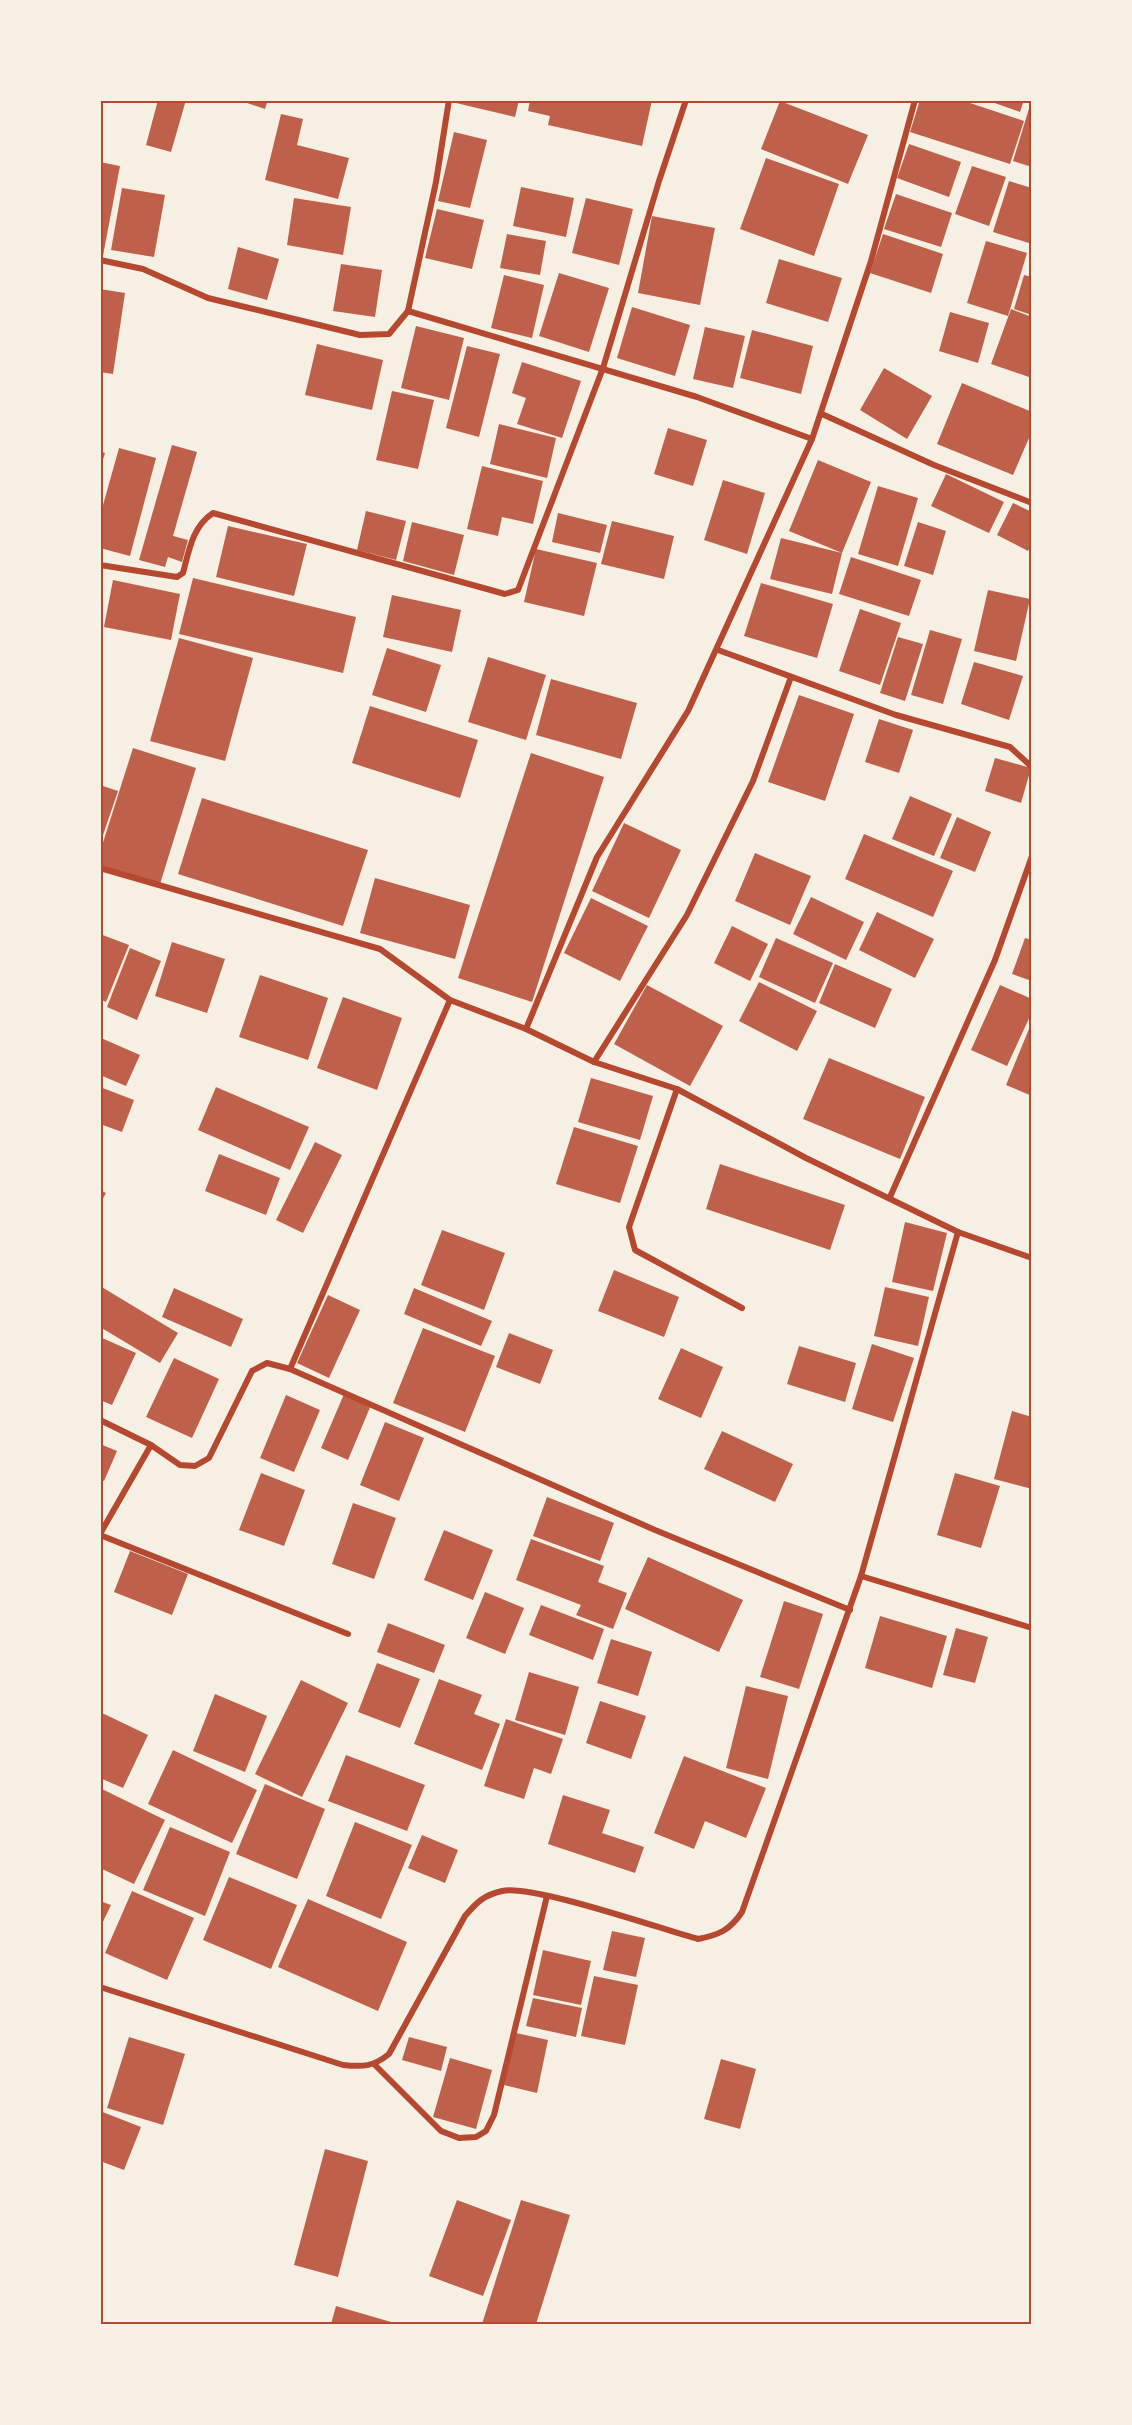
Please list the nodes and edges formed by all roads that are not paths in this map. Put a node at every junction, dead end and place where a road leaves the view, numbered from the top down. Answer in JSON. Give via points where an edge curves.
{"nodes":[{"id":1,"x":449,"y":100,"type":"edge"},
{"id":2,"x":686,"y":100,"type":"edge"},
{"id":3,"x":915,"y":100,"type":"edge"},
{"id":4,"x":100,"y":260,"type":"edge"},
{"id":5,"x":408,"y":311,"type":"junction"},
{"id":6,"x":603,"y":368,"type":"junction"},
{"id":7,"x":822,"y":414,"type":"junction"},
{"id":8,"x":812,"y":439,"type":"junction"},
{"id":9,"x":1032,"y":503,"type":"edge"},
{"id":10,"x":100,"y":565,"type":"edge"},
{"id":11,"x":718,"y":650,"type":"junction"},
{"id":12,"x":791,"y":677,"type":"junction"},
{"id":13,"x":1032,"y":767,"type":"edge"},
{"id":14,"x":1032,"y":856,"type":"edge"},
{"id":15,"x":100,"y":868,"type":"edge"},
{"id":16,"x":450,"y":1000,"type":"junction"},
{"id":17,"x":526,"y":1029,"type":"junction"},
{"id":18,"x":594,"y":1062,"type":"junction"},
{"id":19,"x":677,"y":1089,"type":"junction"},
{"id":20,"x":890,"y":1197,"type":"junction"},
{"id":21,"x":958,"y":1232,"type":"junction"},
{"id":22,"x":1032,"y":1258,"type":"edge"},
{"id":23,"x":742,"y":1308,"type":"dead end"},
{"id":24,"x":290,"y":1369,"type":"junction"},
{"id":25,"x":100,"y":1420,"type":"edge"},
{"id":26,"x":152,"y":1445,"type":"junction"},
{"id":27,"x":100,"y":1534,"type":"edge"},
{"id":28,"x":861,"y":1576,"type":"junction"},
{"id":29,"x":850,"y":1610,"type":"junction"},
{"id":30,"x":1032,"y":1628,"type":"edge"},
{"id":31,"x":348,"y":1634,"type":"dead end"},
{"id":32,"x":547,"y":1896,"type":"junction"},
{"id":33,"x":100,"y":1987,"type":"edge"},
{"id":34,"x":375,"y":2065,"type":"junction"}],
"edges":[{"from":1,"to":5,"type":"street"},
{"from":2,"to":6,"type":"street"},
{"from":3,"to":7,"type":"street","via":[[871,261]]},
{"from":4,"to":5,"type":"street","via":[[142,269],[208,298],[360,335],[390,334]]},
{"from":5,"to":6,"type":"street"},
{"from":6,"to":8,"type":"street","via":[[698,397]]},
{"from":6,"to":10,"type":"street","via":[[518,590],[505,594],[213,513],[195,531],[183,573],[177,577]]},
{"from":7,"to":8,"type":"street"},
{"from":7,"to":9,"type":"street","via":[[934,465]]},
{"from":8,"to":11,"type":"street"},
{"from":11,"to":12,"type":"street"},
{"from":11,"to":17,"type":"street","via":[[688,711],[597,857]]},
{"from":12,"to":13,"type":"street","via":[[896,715],[1010,747]]},
{"from":12,"to":18,"type":"street","via":[[753,781],[687,915]]},
{"from":14,"to":20,"type":"street","via":[[995,960]]},
{"from":15,"to":16,"type":"street","via":[[380,950]]},
{"from":16,"to":17,"type":"street"},
{"from":16,"to":24,"type":"street"},
{"from":17,"to":18,"type":"street"},
{"from":18,"to":19,"type":"street"},
{"from":19,"to":20,"type":"street","via":[[806,1158]]},
{"from":19,"to":23,"type":"street","via":[[629,1227],[635,1250]]},
{"from":20,"to":21,"type":"street"},
{"from":21,"to":22,"type":"street"},
{"from":21,"to":28,"type":"street"},
{"from":24,"to":26,"type":"street","via":[[267,1364],[252,1371],[209,1458],[195,1466],[180,1465]]},
{"from":24,"to":29,"type":"street","via":[[655,1530]]},
{"from":25,"to":26,"type":"street"},
{"from":26,"to":27,"type":"street"},
{"from":27,"to":31,"type":"street"},
{"from":28,"to":29,"type":"street"},
{"from":28,"to":30,"type":"street"},
{"from":29,"to":32,"type":"street","via":[[742,1912],[732,1927],[719,1935],[698,1939]]},
{"from":32,"to":34,"type":"street","via":[[504,1890],[480,1898],[465,1916],[389,2054]]},
{"from":32,"to":34,"type":"street","via":[[494,2115],[486,2131],[476,2137],[459,2138],[441,2131]]},
{"from":33,"to":34,"type":"street","via":[[343,2065]]}]}
